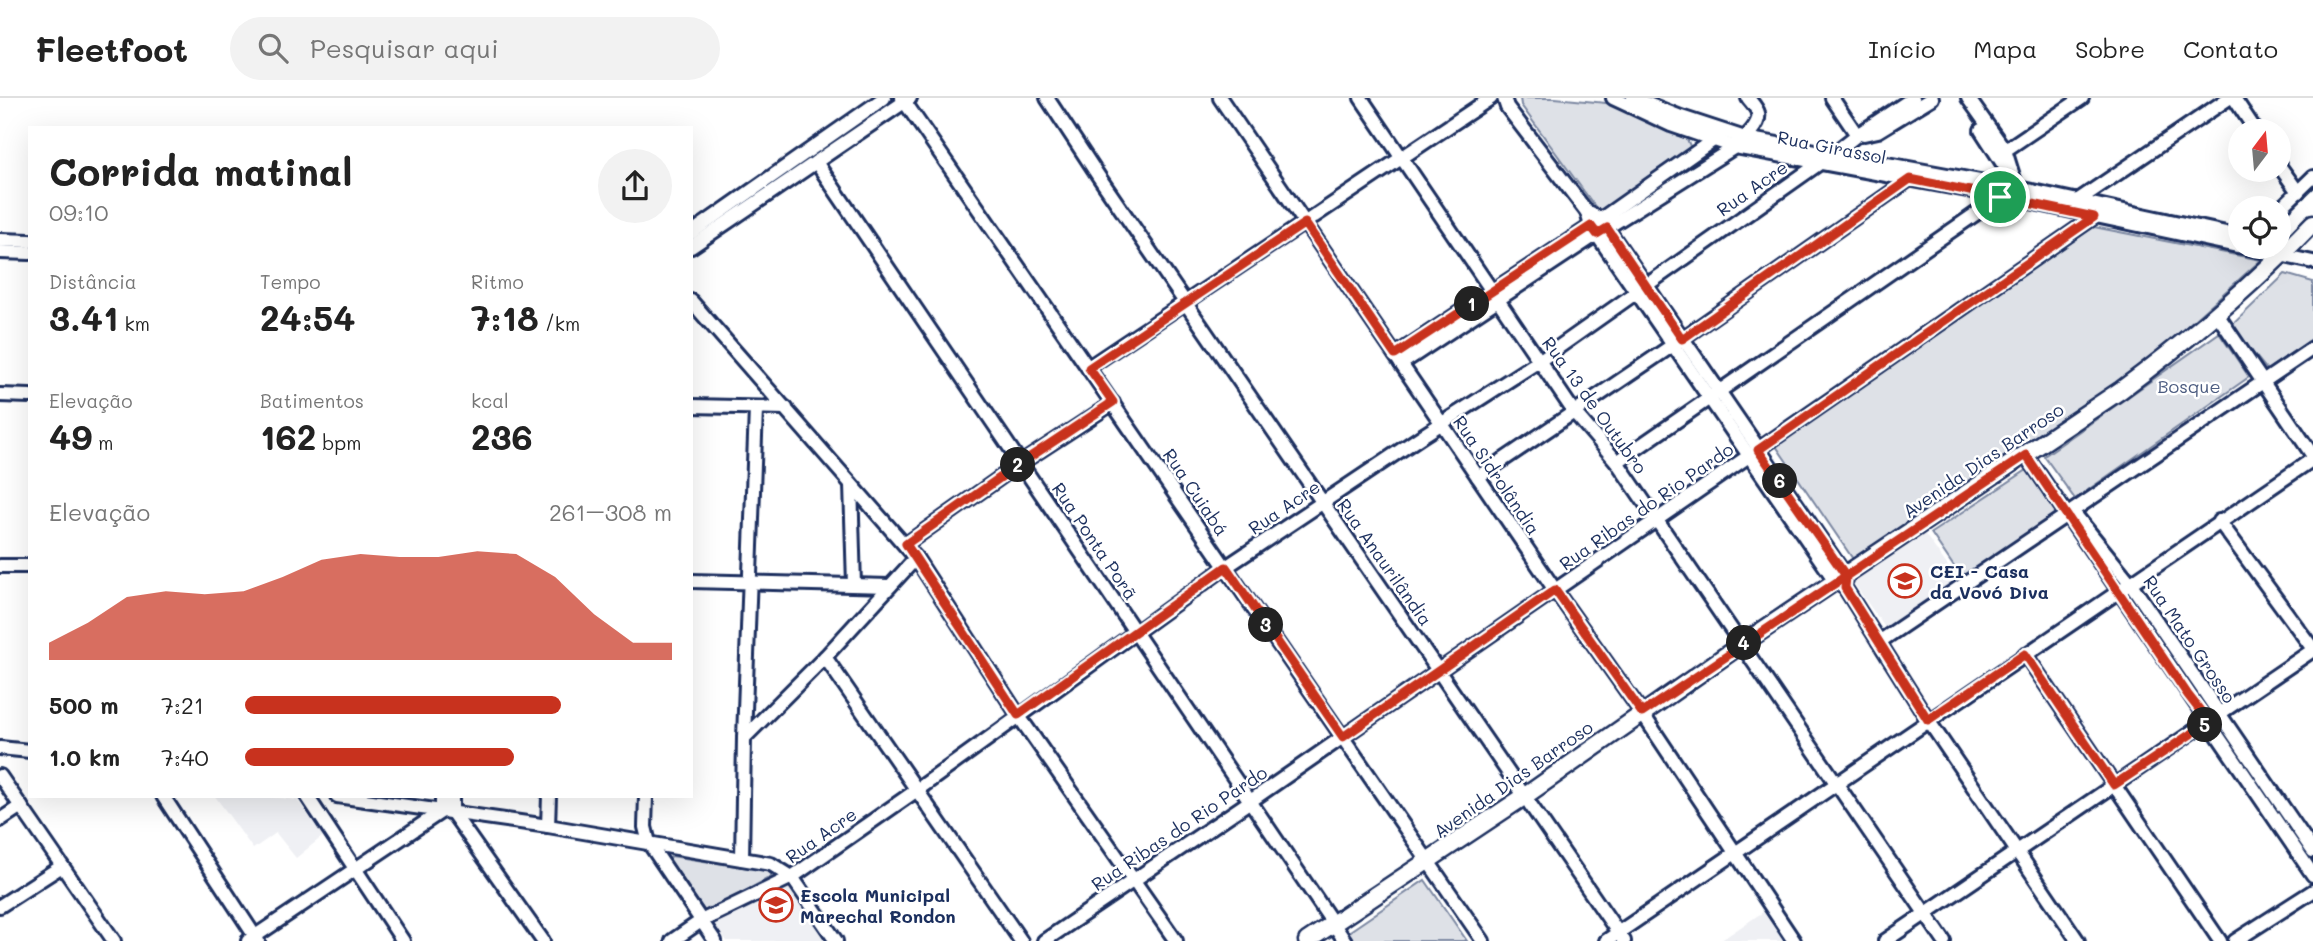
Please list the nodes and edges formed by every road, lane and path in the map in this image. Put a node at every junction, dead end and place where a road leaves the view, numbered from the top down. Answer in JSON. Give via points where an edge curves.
{"nodes":[{"id":1,"x":884,"y":98,"type":"edge"},
{"id":2,"x":1047,"y":98,"type":"edge"},
{"id":3,"x":1220,"y":98,"type":"edge"},
{"id":4,"x":1361,"y":98,"type":"edge"},
{"id":5,"x":1491,"y":98,"type":"edge"},
{"id":6,"x":1504,"y":98,"type":"edge"},
{"id":7,"x":1748,"y":98,"type":"edge"},
{"id":8,"x":1832,"y":98,"type":"edge"},
{"id":9,"x":1913,"y":98,"type":"edge"},
{"id":10,"x":1932,"y":98,"type":"edge"},
{"id":11,"x":1959,"y":98,"type":"edge"},
{"id":12,"x":1968,"y":98,"type":"edge"},
{"id":13,"x":2082,"y":98,"type":"edge"},
{"id":14,"x":2231,"y":98,"type":"edge"},
{"id":15,"x":905,"y":99,"type":"edge"},
{"id":16,"x":1623,"y":99,"type":"edge"},
{"id":17,"x":2247,"y":119,"type":"edge"},
{"id":18,"x":1728,"y":131,"type":"junction"},
{"id":19,"x":1857,"y":135,"type":"junction"},
{"id":20,"x":1745,"y":138,"type":"junction"},
{"id":21,"x":1716,"y":139,"type":"junction"},
{"id":22,"x":1735,"y":147,"type":"junction"},
{"id":23,"x":1834,"y":153,"type":"junction"},
{"id":24,"x":2001,"y":153,"type":"junction"},
{"id":25,"x":1402,"y":159,"type":"junction"},
{"id":26,"x":816,"y":162,"type":"junction"},
{"id":27,"x":1821,"y":162,"type":"junction"},
{"id":28,"x":2313,"y":177,"type":"edge"},
{"id":29,"x":1910,"y":179,"type":"junction"},
{"id":30,"x":2291,"y":182,"type":"edge"},
{"id":31,"x":2298,"y":192,"type":"junction"},
{"id":32,"x":2017,"y":194,"type":"junction"},
{"id":33,"x":2000,"y":197,"type":"junction"},
{"id":34,"x":2291,"y":199,"type":"edge"},
{"id":35,"x":2077,"y":201,"type":"junction"},
{"id":36,"x":737,"y":208,"type":"junction"},
{"id":37,"x":2094,"y":217,"type":"junction"},
{"id":38,"x":1305,"y":223,"type":"junction"},
{"id":39,"x":2313,"y":223,"type":"edge"},
{"id":40,"x":1599,"y":227,"type":"junction"},
{"id":41,"x":693,"y":232,"type":"edge"},
{"id":42,"x":2228,"y":233,"type":"edge"},
{"id":43,"x":2291,"y":239,"type":"edge"},
{"id":44,"x":0,"y":240,"type":"edge"},
{"id":45,"x":28,"y":241,"type":"edge"},
{"id":46,"x":2228,"y":242,"type":"edge"},
{"id":47,"x":693,"y":245,"type":"edge"},
{"id":48,"x":0,"y":252,"type":"edge"},
{"id":49,"x":28,"y":253,"type":"edge"},
{"id":50,"x":2291,"y":256,"type":"edge"},
{"id":51,"x":2268,"y":259,"type":"edge"},
{"id":52,"x":2313,"y":262,"type":"edge"},
{"id":53,"x":1641,"y":288,"type":"junction"},
{"id":54,"x":1495,"y":296,"type":"junction"},
{"id":55,"x":693,"y":303,"type":"edge"},
{"id":56,"x":1185,"y":303,"type":"junction"},
{"id":57,"x":2217,"y":314,"type":"junction"},
{"id":58,"x":1678,"y":342,"type":"junction"},
{"id":59,"x":2313,"y":348,"type":"edge"},
{"id":60,"x":1398,"y":360,"type":"junction"},
{"id":61,"x":1539,"y":361,"type":"junction"},
{"id":62,"x":1089,"y":368,"type":"junction"},
{"id":63,"x":2263,"y":382,"type":"junction"},
{"id":64,"x":0,"y":395,"type":"edge"},
{"id":65,"x":1714,"y":395,"type":"junction"},
{"id":66,"x":28,"y":396,"type":"edge"},
{"id":67,"x":1113,"y":402,"type":"junction"},
{"id":68,"x":693,"y":407,"type":"edge"},
{"id":69,"x":786,"y":408,"type":"junction"},
{"id":70,"x":756,"y":409,"type":"junction"},
{"id":71,"x":1574,"y":412,"type":"junction"},
{"id":72,"x":1441,"y":423,"type":"junction"},
{"id":73,"x":1754,"y":453,"type":"junction"},
{"id":74,"x":2028,"y":453,"type":"junction"},
{"id":75,"x":2313,"y":458,"type":"edge"},
{"id":76,"x":1617,"y":462,"type":"junction"},
{"id":77,"x":1021,"y":463,"type":"junction"},
{"id":78,"x":1478,"y":477,"type":"junction"},
{"id":79,"x":851,"y":484,"type":"junction"},
{"id":80,"x":1323,"y":503,"type":"junction"},
{"id":81,"x":2069,"y":512,"type":"junction"},
{"id":82,"x":1656,"y":521,"type":"junction"},
{"id":83,"x":2219,"y":522,"type":"junction"},
{"id":84,"x":906,"y":544,"type":"junction"},
{"id":85,"x":916,"y":558,"type":"junction"},
{"id":86,"x":0,"y":566,"type":"edge"},
{"id":87,"x":28,"y":566,"type":"edge"},
{"id":88,"x":1226,"y":567,"type":"junction"},
{"id":89,"x":693,"y":581,"type":"edge"},
{"id":90,"x":750,"y":582,"type":"junction"},
{"id":91,"x":1843,"y":582,"type":"junction"},
{"id":92,"x":2132,"y":584,"type":"junction"},
{"id":93,"x":854,"y":585,"type":"junction"},
{"id":94,"x":890,"y":586,"type":"junction"},
{"id":95,"x":1555,"y":590,"type":"junction"},
{"id":96,"x":2119,"y":591,"type":"junction"},
{"id":97,"x":1135,"y":632,"type":"junction"},
{"id":98,"x":1879,"y":642,"type":"junction"},
{"id":99,"x":1742,"y":644,"type":"junction"},
{"id":100,"x":2313,"y":649,"type":"edge"},
{"id":101,"x":2025,"y":654,"type":"junction"},
{"id":102,"x":825,"y":657,"type":"junction"},
{"id":103,"x":1438,"y":671,"type":"junction"},
{"id":104,"x":1642,"y":713,"type":"junction"},
{"id":105,"x":1018,"y":715,"type":"junction"},
{"id":106,"x":2215,"y":718,"type":"junction"},
{"id":107,"x":1928,"y":720,"type":"junction"},
{"id":108,"x":1343,"y":737,"type":"junction"},
{"id":109,"x":744,"y":738,"type":"junction"},
{"id":110,"x":0,"y":748,"type":"edge"},
{"id":111,"x":28,"y":751,"type":"edge"},
{"id":112,"x":0,"y":776,"type":"edge"},
{"id":113,"x":1837,"y":782,"type":"junction"},
{"id":114,"x":2114,"y":785,"type":"junction"},
{"id":115,"x":917,"y":790,"type":"junction"},
{"id":116,"x":1525,"y":796,"type":"junction"},
{"id":117,"x":164,"y":798,"type":"edge"},
{"id":118,"x":308,"y":798,"type":"edge"},
{"id":119,"x":349,"y":798,"type":"edge"},
{"id":120,"x":443,"y":798,"type":"edge"},
{"id":121,"x":451,"y":798,"type":"edge"},
{"id":122,"x":549,"y":798,"type":"edge"},
{"id":123,"x":646,"y":798,"type":"edge"},
{"id":124,"x":1249,"y":802,"type":"junction"},
{"id":125,"x":20,"y":806,"type":"junction"},
{"id":126,"x":447,"y":812,"type":"junction"},
{"id":127,"x":0,"y":820,"type":"edge"},
{"id":128,"x":548,"y":826,"type":"junction"},
{"id":129,"x":649,"y":843,"type":"junction"},
{"id":130,"x":2017,"y":851,"type":"junction"},
{"id":131,"x":2313,"y":852,"type":"edge"},
{"id":132,"x":1734,"y":853,"type":"junction"},
{"id":133,"x":742,"y":859,"type":"junction"},
{"id":134,"x":1429,"y":860,"type":"junction"},
{"id":135,"x":62,"y":866,"type":"junction"},
{"id":136,"x":353,"y":868,"type":"junction"},
{"id":137,"x":2313,"y":875,"type":"edge"},
{"id":138,"x":792,"y":877,"type":"junction"},
{"id":139,"x":1133,"y":881,"type":"junction"},
{"id":140,"x":2313,"y":891,"type":"edge"},
{"id":141,"x":0,"y":906,"type":"edge"},
{"id":142,"x":1926,"y":912,"type":"junction"},
{"id":143,"x":701,"y":921,"type":"junction"},
{"id":144,"x":1333,"y":923,"type":"junction"},
{"id":145,"x":1621,"y":937,"type":"edge"},
{"id":146,"x":254,"y":939,"type":"edge"},
{"id":147,"x":114,"y":941,"type":"edge"},
{"id":148,"x":403,"y":941,"type":"edge"},
{"id":149,"x":542,"y":941,"type":"edge"},
{"id":150,"x":672,"y":941,"type":"edge"},
{"id":151,"x":715,"y":941,"type":"edge"},
{"id":152,"x":836,"y":941,"type":"edge"},
{"id":153,"x":1021,"y":941,"type":"edge"},
{"id":154,"x":1044,"y":941,"type":"edge"},
{"id":155,"x":1176,"y":941,"type":"edge"},
{"id":156,"x":1307,"y":941,"type":"edge"},
{"id":157,"x":1345,"y":941,"type":"edge"},
{"id":158,"x":1483,"y":941,"type":"edge"},
{"id":159,"x":1606,"y":941,"type":"edge"},
{"id":160,"x":1794,"y":941,"type":"edge"},
{"id":161,"x":1885,"y":941,"type":"edge"},
{"id":162,"x":1944,"y":941,"type":"edge"},
{"id":163,"x":2078,"y":941,"type":"edge"},
{"id":164,"x":2220,"y":941,"type":"edge"},
{"id":165,"x":2235,"y":941,"type":"edge"}],
"edges":[{"from":1,"to":36,"type":"street"},
{"from":2,"to":56,"type":"street","name":"Rua Anaurilândia"},
{"from":3,"to":38,"type":"street","name":"Rua Sidrolândia"},
{"from":4,"to":25,"type":"street","name":"Rua 13 de Outubro"},
{"from":5,"to":25,"type":"street"},
{"from":6,"to":40,"type":"street"},
{"from":7,"to":20,"type":"street","via":[[1759,118]]},
{"from":8,"to":19,"type":"street"},
{"from":9,"to":19,"type":"street","name":"Rua Acre"},
{"from":10,"to":19,"type":"street","via":[[1878,131]]},
{"from":11,"to":24,"type":"street"},
{"from":12,"to":24,"type":"street"},
{"from":13,"to":24,"type":"street"},
{"from":14,"to":17,"type":"street"},
{"from":14,"to":35,"type":"street"},
{"from":15,"to":26,"type":"street"},
{"from":15,"to":62,"type":"street","name":"Rua Cuiabá"},
{"from":16,"to":18,"type":"street","name":"Rua Girassol"},
{"from":16,"to":21,"type":"street","name":"Rua Girassol","via":[[1671,125]]},
{"from":18,"to":20,"type":"street","name":"Rua Girassol"},
{"from":18,"to":21,"type":"street"},
{"from":19,"to":23,"type":"street","name":"Rua Acre"},
{"from":20,"to":22,"type":"street"},
{"from":20,"to":23,"type":"street","name":"Rua Girassol"},
{"from":21,"to":22,"type":"street","name":"Rua Girassol"},
{"from":21,"to":40,"type":"street"},
{"from":22,"to":27,"type":"street","name":"Rua Girassol"},
{"from":22,"to":40,"type":"street"},
{"from":23,"to":27,"type":"street","name":"Rua Acre"},
{"from":23,"to":32,"type":"street","name":"Rua Girassol"},
{"from":24,"to":32,"type":"street"},
{"from":25,"to":38,"type":"street"},
{"from":25,"to":54,"type":"street","name":"Rua 13 de Outubro"},
{"from":26,"to":36,"type":"street"},
{"from":26,"to":77,"type":"street","name":"Rua Ponta Porã"},
{"from":27,"to":29,"type":"street","name":"Rua Girassol"},
{"from":27,"to":53,"type":"street","name":"Rua Acre"},
{"from":28,"to":31,"type":"street"},
{"from":29,"to":33,"type":"street","name":"Rua Girassol"},
{"from":29,"to":58,"type":"street"},
{"from":30,"to":31,"type":"street"},
{"from":31,"to":34,"type":"street"},
{"from":32,"to":33,"type":"street","name":"Rua Girassol"},
{"from":32,"to":35,"type":"street","name":"Rua Girassol"},
{"from":32,"to":37,"type":"street","name":"Rua Girassol"},
{"from":33,"to":65,"type":"street"},
{"from":35,"to":42,"type":"street","name":"Rua Girassol"},
{"from":36,"to":41,"type":"street"},
{"from":36,"to":47,"type":"street"},
{"from":37,"to":46,"type":"street","name":"Rua Girassol"},
{"from":37,"to":73,"type":"street","name":"Rua Ribas do Rio Pardo"},
{"from":38,"to":56,"type":"street"},
{"from":38,"to":60,"type":"street","name":"Rua Sidrolândia"},
{"from":39,"to":43,"type":"main road","name":"Avenida Dias Barroso"},
{"from":40,"to":53,"type":"street"},
{"from":40,"to":54,"type":"street"},
{"from":44,"to":45,"type":"street"},
{"from":48,"to":49,"type":"street"},
{"from":50,"to":52,"type":"street","name":"Rua Girassol"},
{"from":51,"to":57,"type":"main road","name":"Avenida Dias Barroso"},
{"from":53,"to":58,"type":"street"},
{"from":53,"to":61,"type":"street","name":"Rua Acre"},
{"from":54,"to":60,"type":"street"},
{"from":54,"to":61,"type":"street","name":"Rua 13 de Outubro"},
{"from":55,"to":69,"type":"street"},
{"from":56,"to":62,"type":"street"},
{"from":56,"to":80,"type":"street","name":"Rua Anaurilândia"},
{"from":57,"to":63,"type":"street"},
{"from":57,"to":74,"type":"main road","name":"Avenida Dias Barroso","via":[[2122,390]]},
{"from":58,"to":65,"type":"street"},
{"from":58,"to":71,"type":"street"},
{"from":59,"to":63,"type":"street"},
{"from":60,"to":72,"type":"street","name":"Rua Sidrolândia"},
{"from":61,"to":71,"type":"street","name":"Rua 13 de Outubro"},
{"from":61,"to":72,"type":"street","name":"Rua Acre"},
{"from":62,"to":67,"type":"street","name":"Rua Cuiabá"},
{"from":63,"to":75,"type":"street"},
{"from":63,"to":81,"type":"street"},
{"from":64,"to":66,"type":"street"},
{"from":65,"to":73,"type":"street"},
{"from":65,"to":76,"type":"street"},
{"from":67,"to":77,"type":"street"},
{"from":67,"to":88,"type":"street","name":"Rua Cuiabá"},
{"from":68,"to":70,"type":"street"},
{"from":69,"to":70,"type":"street"},
{"from":69,"to":79,"type":"street"},
{"from":70,"to":90,"type":"street"},
{"from":71,"to":76,"type":"street","name":"Rua 13 de Outubro"},
{"from":71,"to":78,"type":"street"},
{"from":72,"to":78,"type":"street","name":"Rua Sidrolândia"},
{"from":72,"to":80,"type":"street","name":"Rua Acre"},
{"from":73,"to":82,"type":"street","name":"Rua Ribas do Rio Pardo"},
{"from":73,"to":91,"type":"street"},
{"from":74,"to":81,"type":"street","name":"Rua Mato Grosso"},
{"from":74,"to":91,"type":"main road","name":"Avenida Dias Barroso","via":[[1930,517]]},
{"from":75,"to":83,"type":"street"},
{"from":76,"to":82,"type":"street","name":"Rua 13 de Outubro"},
{"from":77,"to":84,"type":"street"},
{"from":77,"to":97,"type":"street","name":"Rua Ponta Porã"},
{"from":78,"to":95,"type":"street","name":"Rua Sidrolândia"},
{"from":79,"to":84,"type":"street"},
{"from":79,"to":93,"type":"street"},
{"from":80,"to":88,"type":"street","name":"Rua Acre"},
{"from":80,"to":103,"type":"street","name":"Rua Anaurilândia"},
{"from":81,"to":92,"type":"street","name":"Rua Mato Grosso"},
{"from":81,"to":96,"type":"street","name":"Rua Mato Grosso"},
{"from":81,"to":98,"type":"street"},
{"from":82,"to":95,"type":"street","name":"Rua Ribas do Rio Pardo"},
{"from":82,"to":99,"type":"street","name":"Rua 13 de Outubro"},
{"from":83,"to":92,"type":"street"},
{"from":83,"to":100,"type":"street"},
{"from":84,"to":85,"type":"street"},
{"from":85,"to":94,"type":"street"},
{"from":85,"to":105,"type":"street"},
{"from":86,"to":87,"type":"street"},
{"from":88,"to":97,"type":"street","name":"Rua Acre"},
{"from":88,"to":108,"type":"street","name":"Rua Cuiabá"},
{"from":89,"to":90,"type":"street"},
{"from":90,"to":93,"type":"street"},
{"from":90,"to":109,"type":"street"},
{"from":91,"to":98,"type":"street"},
{"from":91,"to":99,"type":"main road","name":"Avenida Dias Barroso"},
{"from":92,"to":96,"type":"street"},
{"from":92,"to":106,"type":"street","name":"Rua Mato Grosso"},
{"from":93,"to":94,"type":"street"},
{"from":94,"to":102,"type":"street"},
{"from":95,"to":103,"type":"street","name":"Rua Ribas do Rio Pardo"},
{"from":95,"to":104,"type":"street","name":"Rua Sidrolândia"},
{"from":96,"to":101,"type":"street"},
{"from":96,"to":106,"type":"street","name":"Rua Mato Grosso","via":[[2188,695]]},
{"from":97,"to":105,"type":"street","name":"Rua Acre"},
{"from":97,"to":124,"type":"street","name":"Rua Ponta Porã"},
{"from":98,"to":107,"type":"street"},
{"from":99,"to":104,"type":"main road","name":"Avenida Dias Barroso"},
{"from":99,"to":113,"type":"street","name":"Rua 13 de Outubro"},
{"from":100,"to":106,"type":"street"},
{"from":101,"to":107,"type":"street"},
{"from":101,"to":114,"type":"street"},
{"from":102,"to":109,"type":"street"},
{"from":102,"to":115,"type":"street"},
{"from":103,"to":108,"type":"street","name":"Rua Ribas do Rio Pardo"},
{"from":103,"to":116,"type":"street","name":"Rua Anaurilândia"},
{"from":104,"to":116,"type":"main road","name":"Avenida Dias Barroso"},
{"from":104,"to":132,"type":"street","name":"Rua Sidrolândia"},
{"from":105,"to":115,"type":"street","name":"Rua Acre"},
{"from":105,"to":139,"type":"street"},
{"from":106,"to":114,"type":"street"},
{"from":106,"to":131,"type":"street","name":"Rua Mato Grosso"},
{"from":106,"to":137,"type":"street","name":"Rua Mato Grosso"},
{"from":107,"to":113,"type":"street"},
{"from":107,"to":130,"type":"street"},
{"from":108,"to":124,"type":"street","name":"Rua Ribas do Rio Pardo"},
{"from":108,"to":134,"type":"street","name":"Rua Cuiabá"},
{"from":109,"to":133,"type":"street"},
{"from":110,"to":111,"type":"street"},
{"from":112,"to":125,"type":"street"},
{"from":113,"to":132,"type":"street"},
{"from":113,"to":142,"type":"street","name":"Rua 13 de Outubro"},
{"from":114,"to":130,"type":"street"},
{"from":114,"to":164,"type":"street"},
{"from":115,"to":138,"type":"street","name":"Rua Acre"},
{"from":115,"to":153,"type":"street"},
{"from":116,"to":134,"type":"main road","name":"Avenida Dias Barroso"},
{"from":116,"to":145,"type":"street","name":"Rua Anaurilândia"},
{"from":117,"to":146,"type":"street"},
{"from":118,"to":136,"type":"street"},
{"from":119,"to":126,"type":"street"},
{"from":120,"to":126,"type":"street"},
{"from":121,"to":126,"type":"street"},
{"from":122,"to":128,"type":"street"},
{"from":123,"to":129,"type":"street"},
{"from":124,"to":139,"type":"street","name":"Rua Ribas do Rio Pardo"},
{"from":124,"to":144,"type":"street","name":"Rua Ponta Porã"},
{"from":125,"to":127,"type":"street"},
{"from":125,"to":135,"type":"street"},
{"from":126,"to":128,"type":"street"},
{"from":126,"to":136,"type":"street"},
{"from":126,"to":149,"type":"street"},
{"from":128,"to":129,"type":"street"},
{"from":129,"to":133,"type":"street"},
{"from":129,"to":143,"type":"street"},
{"from":130,"to":142,"type":"street"},
{"from":130,"to":163,"type":"street"},
{"from":132,"to":145,"type":"street"},
{"from":132,"to":160,"type":"street","name":"Rua Sidrolândia"},
{"from":133,"to":138,"type":"street","via":[[771,864]]},
{"from":134,"to":144,"type":"main road","name":"Avenida Dias Barroso"},
{"from":134,"to":158,"type":"street","name":"Rua Cuiabá"},
{"from":135,"to":141,"type":"street"},
{"from":135,"to":147,"type":"street"},
{"from":136,"to":146,"type":"street"},
{"from":136,"to":148,"type":"street"},
{"from":138,"to":143,"type":"street","name":"Rua Acre"},
{"from":138,"to":152,"type":"street"},
{"from":139,"to":154,"type":"street","name":"Rua Ribas do Rio Pardo"},
{"from":139,"to":155,"type":"street"},
{"from":140,"to":165,"type":"street"},
{"from":142,"to":161,"type":"street"},
{"from":142,"to":162,"type":"street","name":"Rua 13 de Outubro"},
{"from":143,"to":150,"type":"street","name":"Rua Acre"},
{"from":143,"to":151,"type":"street"},
{"from":144,"to":156,"type":"main road","name":"Avenida Dias Barroso"},
{"from":144,"to":157,"type":"street","name":"Rua Ponta Porã"},
{"from":145,"to":159,"type":"street"}]}
